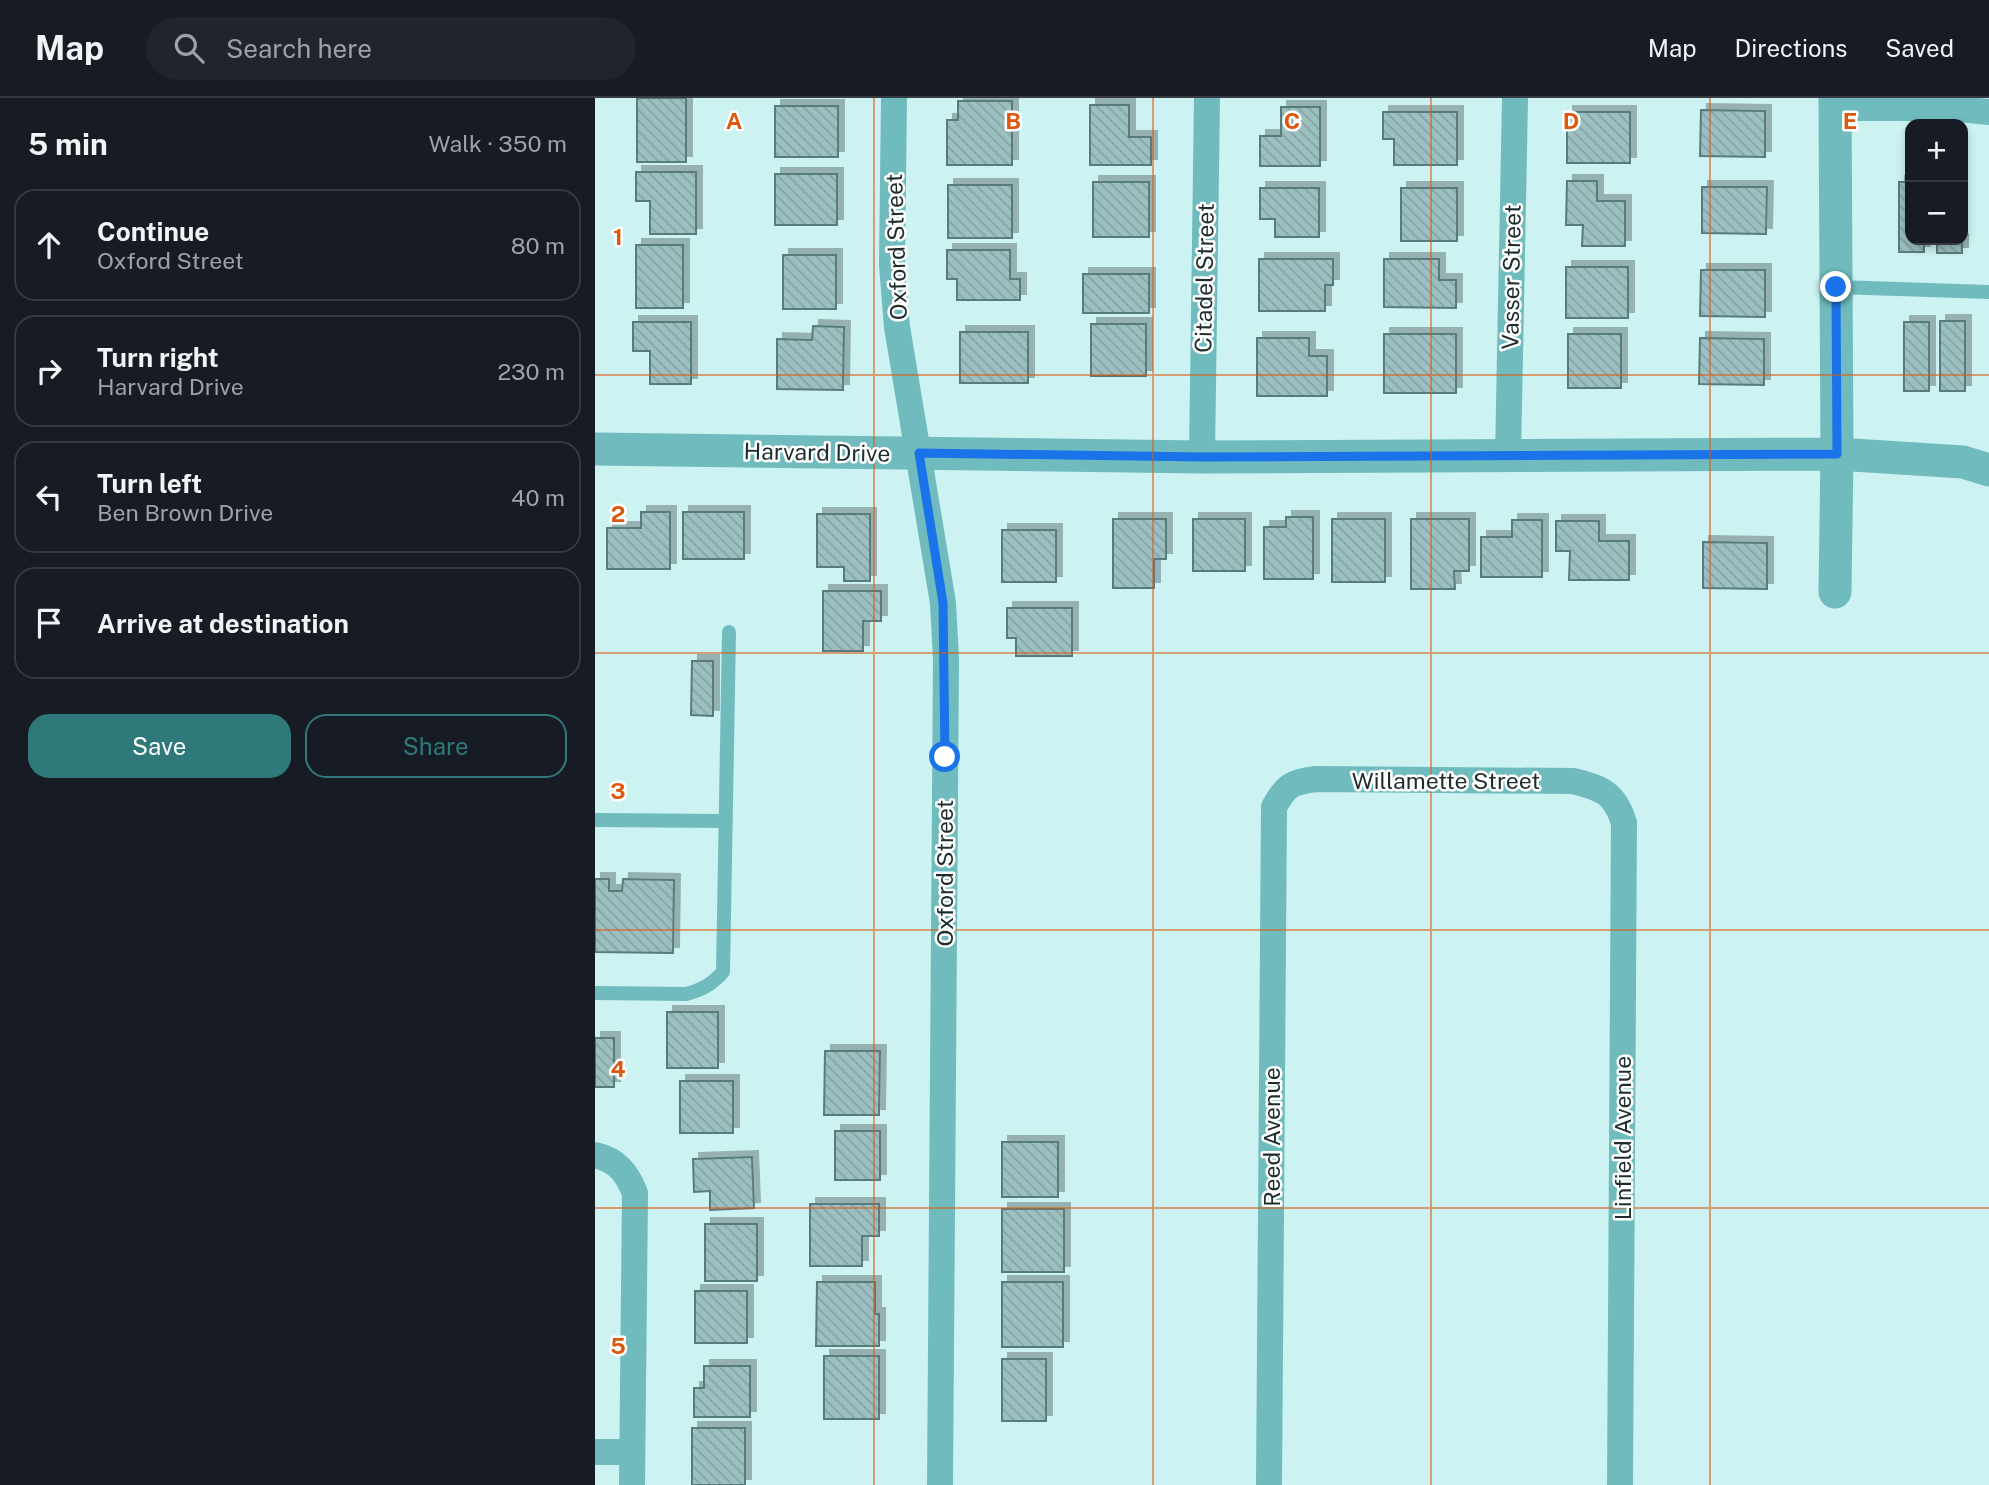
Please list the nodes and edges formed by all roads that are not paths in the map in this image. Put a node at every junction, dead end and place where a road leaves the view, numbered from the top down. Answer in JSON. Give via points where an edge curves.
{"nodes":[{"id":1,"x":894,"y":98,"type":"edge"},
{"id":2,"x":1207,"y":98,"type":"edge"},
{"id":3,"x":1515,"y":98,"type":"edge"},
{"id":4,"x":1835,"y":103,"type":"edge"},
{"id":5,"x":1989,"y":112,"type":"edge"},
{"id":6,"x":1836,"y":287,"type":"junction"},
{"id":7,"x":1989,"y":292,"type":"edge"},
{"id":8,"x":595,"y":449,"type":"edge"},
{"id":9,"x":919,"y":453,"type":"junction"},
{"id":10,"x":1837,"y":454,"type":"junction"},
{"id":11,"x":1202,"y":457,"type":"junction"},
{"id":12,"x":1508,"y":457,"type":"junction"},
{"id":13,"x":1989,"y":470,"type":"edge"},
{"id":14,"x":1835,"y":592,"type":"dead end"},
{"id":15,"x":729,"y":632,"type":"dead end"},
{"id":16,"x":1282,"y":791,"type":"joint"},
{"id":17,"x":1610,"y":795,"type":"joint"},
{"id":18,"x":595,"y":820,"type":"edge"},
{"id":19,"x":726,"y":821,"type":"junction"},
{"id":20,"x":595,"y":993,"type":"edge"},
{"id":21,"x":595,"y":1155,"type":"edge"},
{"id":22,"x":595,"y":1452,"type":"edge"},
{"id":23,"x":632,"y":1452,"type":"junction"},
{"id":24,"x":632,"y":1485,"type":"edge"},
{"id":25,"x":940,"y":1485,"type":"edge"},
{"id":26,"x":1269,"y":1485,"type":"edge"},
{"id":27,"x":1620,"y":1485,"type":"edge"}],
"edges":[{"from":1,"to":9,"type":"street","name":"Oxford Street","via":[[892,265],[897,327]]},
{"from":2,"to":11,"type":"street","name":"Citadel Street"},
{"from":3,"to":12,"type":"street","name":"Vasser Street"},
{"from":4,"to":5,"type":"street"},
{"from":4,"to":6,"type":"street"},
{"from":6,"to":7,"type":"lane"},
{"from":6,"to":10,"type":"street"},
{"from":8,"to":9,"type":"street","name":"Harvard Drive"},
{"from":9,"to":11,"type":"street","name":"Harvard Drive"},
{"from":9,"to":25,"type":"street","name":"Oxford Street","via":[[943,603],[946,659]]},
{"from":10,"to":12,"type":"street","name":"Harvard Drive"},
{"from":10,"to":13,"type":"street","name":"Harvard Drive","via":[[1962,462]]},
{"from":10,"to":14,"type":"street"},
{"from":11,"to":12,"type":"street","name":"Harvard Drive"},
{"from":15,"to":19,"type":"lane"},
{"from":16,"to":17,"type":"street","name":"Willamette Street","via":[[1296,782],[1316,779],[1573,780]]},
{"from":16,"to":26,"type":"street","name":"Reed Avenue","via":[[1274,807],[1273,827]]},
{"from":17,"to":27,"type":"street","name":"Linfield Avenue","via":[[1624,823]]},
{"from":18,"to":19,"type":"lane"},
{"from":19,"to":20,"type":"lane","via":[[723,972],[712,984],[686,994]]},
{"from":21,"to":23,"type":"street","via":[[620,1167],[635,1193]]},
{"from":22,"to":23,"type":"street"},
{"from":23,"to":24,"type":"street"}]}
